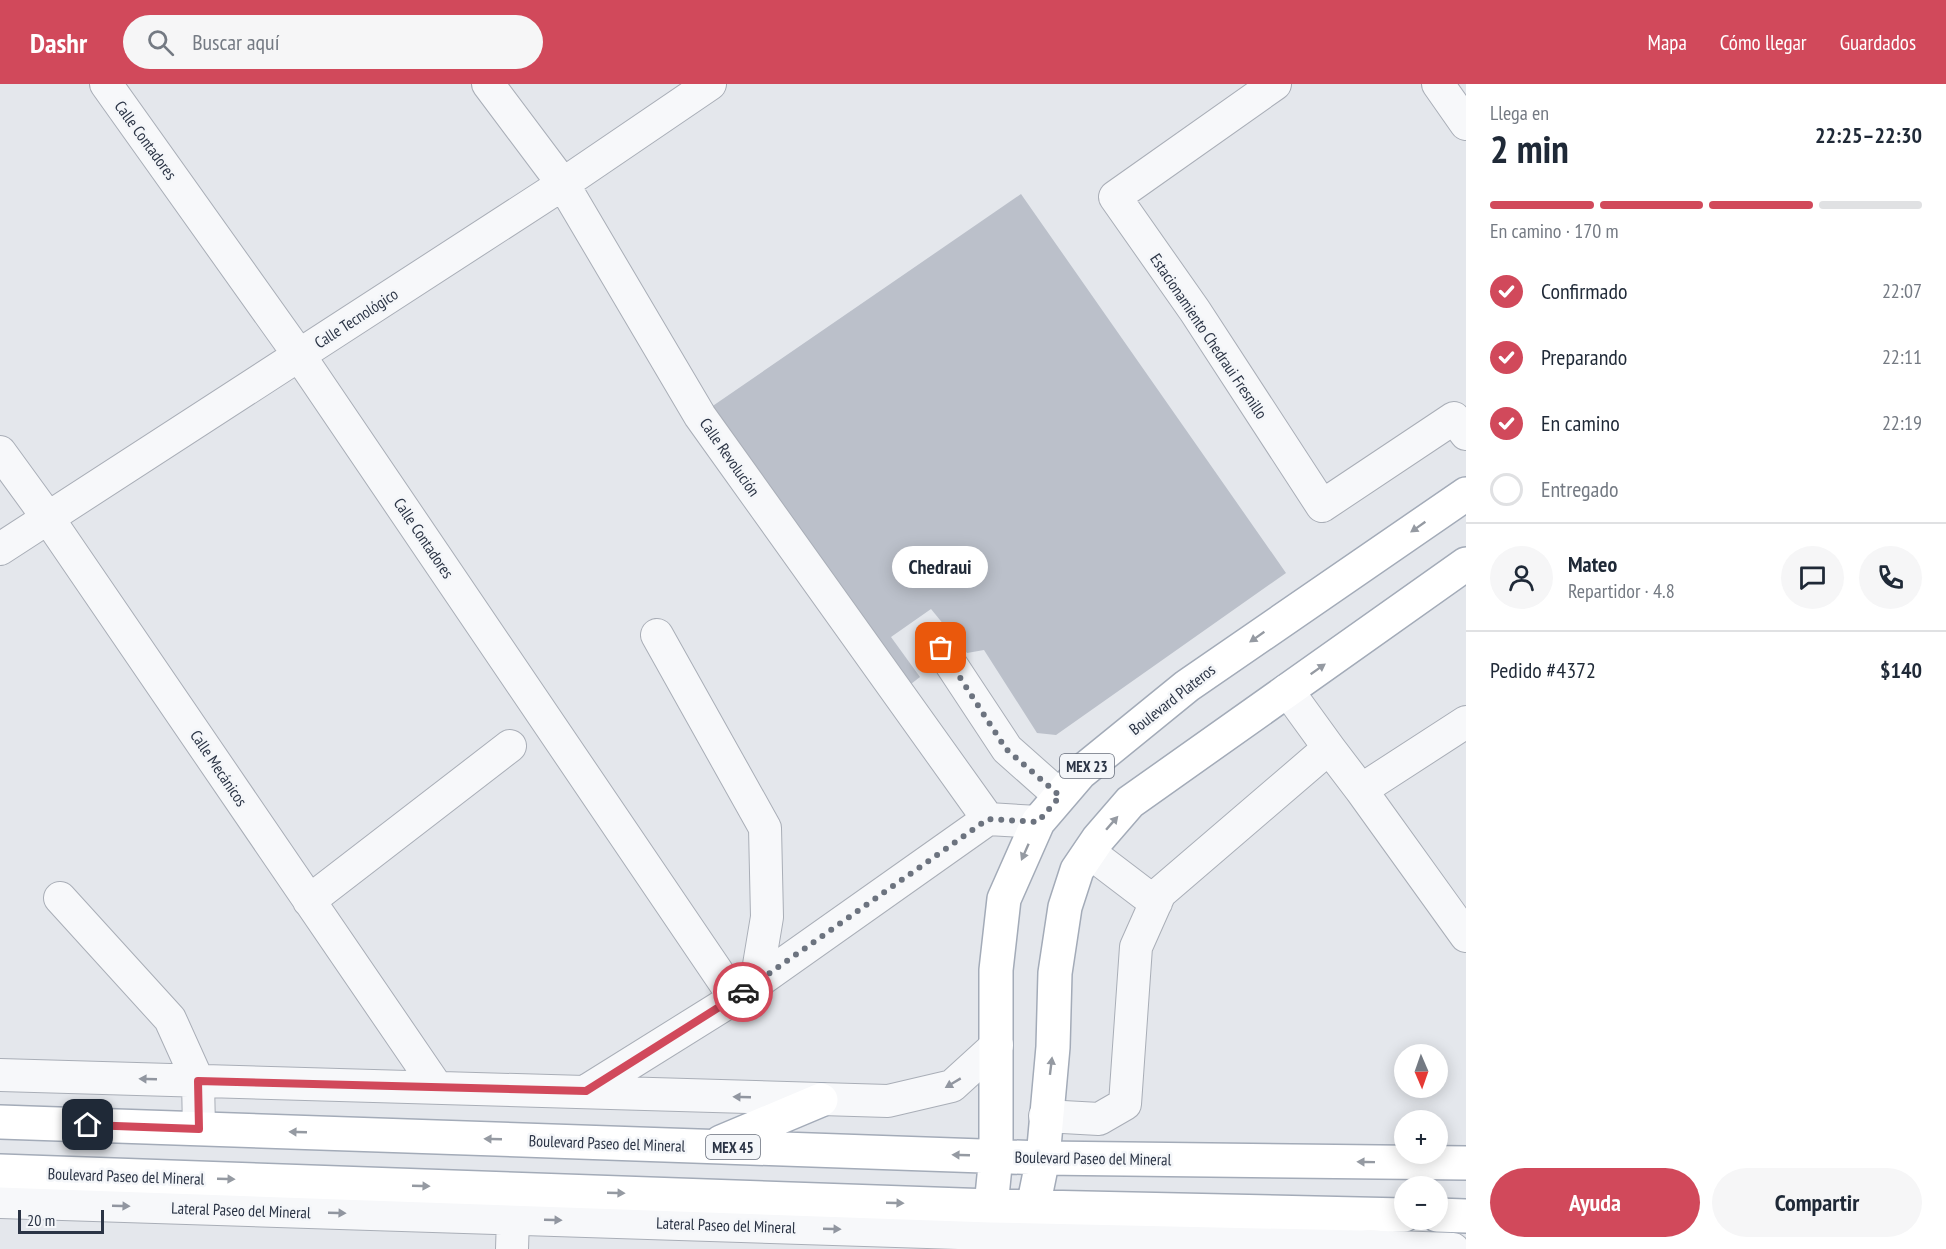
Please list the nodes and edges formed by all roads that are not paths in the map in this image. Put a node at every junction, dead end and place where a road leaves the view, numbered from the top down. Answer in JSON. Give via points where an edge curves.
{"nodes":[{"id":1,"x":106,"y":84,"type":"edge"},
{"id":2,"x":488,"y":84,"type":"edge"},
{"id":3,"x":710,"y":84,"type":"edge"},
{"id":4,"x":1275,"y":84,"type":"edge"},
{"id":5,"x":1438,"y":84,"type":"edge"},
{"id":6,"x":1466,"y":124,"type":"edge"},
{"id":7,"x":563,"y":184,"type":"junction"},
{"id":8,"x":299,"y":354,"type":"junction"},
{"id":9,"x":1462,"y":420,"type":"edge"},
{"id":10,"x":0,"y":452,"type":"edge"},
{"id":11,"x":1466,"y":494,"type":"edge"},
{"id":12,"x":48,"y":518,"type":"junction"},
{"id":13,"x":0,"y":549,"type":"edge"},
{"id":14,"x":1466,"y":564,"type":"edge"},
{"id":15,"x":657,"y":635,"type":"dead end"},
{"id":16,"x":941,"y":648,"type":"dead end"},
{"id":17,"x":1287,"y":690,"type":"junction"},
{"id":18,"x":1466,"y":722,"type":"edge"},
{"id":19,"x":510,"y":746,"type":"dead end"},
{"id":20,"x":1329,"y":748,"type":"junction"},
{"id":21,"x":1361,"y":790,"type":"junction"},
{"id":22,"x":1060,"y":796,"type":"junction"},
{"id":23,"x":988,"y":819,"type":"junction"},
{"id":24,"x":1038,"y":822,"type":"junction"},
{"id":25,"x":1089,"y":852,"type":"junction"},
{"id":26,"x":60,"y":898,"type":"dead end"},
{"id":27,"x":309,"y":900,"type":"junction"},
{"id":28,"x":1156,"y":903,"type":"junction"},
{"id":29,"x":1466,"y":936,"type":"edge"},
{"id":30,"x":746,"y":990,"type":"junction"},
{"id":31,"x":997,"y":1045,"type":"junction"},
{"id":32,"x":0,"y":1075,"type":"edge"},
{"id":33,"x":198,"y":1081,"type":"junction"},
{"id":34,"x":436,"y":1086,"type":"junction"},
{"id":35,"x":586,"y":1091,"type":"junction"},
{"id":36,"x":822,"y":1100,"type":"junction"},
{"id":37,"x":1046,"y":1116,"type":"junction"},
{"id":38,"x":0,"y":1122,"type":"edge"},
{"id":39,"x":199,"y":1129,"type":"junction"},
{"id":40,"x":709,"y":1147,"type":"junction"},
{"id":41,"x":996,"y":1156,"type":"junction"},
{"id":42,"x":1043,"y":1158,"type":"junction"},
{"id":43,"x":1466,"y":1163,"type":"edge"},
{"id":44,"x":0,"y":1171,"type":"edge"},
{"id":45,"x":0,"y":1202,"type":"edge"},
{"id":46,"x":1448,"y":1215,"type":"edge"},
{"id":47,"x":1394,"y":1216,"type":"edge"},
{"id":48,"x":1466,"y":1216,"type":"edge"},
{"id":49,"x":513,"y":1218,"type":"junction"},
{"id":50,"x":1209,"y":1226,"type":"junction"},
{"id":51,"x":990,"y":1230,"type":"edge"},
{"id":52,"x":1024,"y":1230,"type":"edge"},
{"id":53,"x":1398,"y":1248,"type":"edge"},
{"id":54,"x":512,"y":1249,"type":"edge"},
{"id":55,"x":1453,"y":1249,"type":"edge"}],
"edges":[{"from":1,"to":8,"type":"street","name":"Calle Contadores"},
{"from":2,"to":7,"type":"street","name":"Calle Revolución"},
{"from":3,"to":7,"type":"street","name":"Calle Tecnológico"},
{"from":4,"to":9,"type":"street","name":"Estacionamiento Chedraui Fresnillo","via":[[1115,197],[1195,311],[1322,506]]},
{"from":5,"to":6,"type":"street"},
{"from":7,"to":8,"type":"street","name":"Calle Tecnológico"},
{"from":7,"to":23,"type":"street","name":"Calle Revolución","via":[[700,416]]},
{"from":8,"to":12,"type":"street","name":"Calle Tecnológico"},
{"from":8,"to":30,"type":"street","name":"Calle Contadores"},
{"from":10,"to":12,"type":"street","name":"Calle Mecánicos"},
{"from":11,"to":22,"type":"main road","name":"Boulevard Plateros","number":"MEX 23","one_way":true,"via":[[1187,686],[1080,772]]},
{"from":12,"to":13,"type":"street","name":"Calle Tecnológico"},
{"from":12,"to":27,"type":"street","name":"Calle Mecánicos"},
{"from":17,"to":14,"type":"main road","one_way":true},
{"from":15,"to":30,"type":"street","via":[[765,828],[767,917]]},
{"from":16,"to":22,"type":"street","via":[[1006,749]]},
{"from":17,"to":20,"type":"street"},
{"from":25,"to":17,"type":"main road","one_way":true,"via":[[1130,802]]},
{"from":18,"to":21,"type":"street"},
{"from":19,"to":27,"type":"street"},
{"from":20,"to":21,"type":"street"},
{"from":20,"to":28,"type":"street","via":[[1160,893]]},
{"from":21,"to":29,"type":"street"},
{"from":22,"to":24,"type":"main road","name":"Boulevard Plateros","number":"MEX 23"},
{"from":23,"to":24,"type":"street"},
{"from":23,"to":30,"type":"street"},
{"from":24,"to":31,"type":"main road","name":"Boulevard Plateros","number":"MEX 23","one_way":true,"via":[[1004,899],[996,970]]},
{"from":25,"to":28,"type":"street"},
{"from":37,"to":25,"type":"main road","one_way":true,"via":[[1055,973],[1065,907],[1077,870]]},
{"from":26,"to":33,"type":"street","via":[[170,1019]]},
{"from":27,"to":34,"type":"street","name":"Calle Mecánicos"},
{"from":28,"to":37,"type":"street","via":[[1136,947],[1125,1104],[1099,1119]]},
{"from":30,"to":35,"type":"street"},
{"from":31,"to":36,"type":"street","one_way":true,"via":[[952,1086],[888,1101]]},
{"from":31,"to":41,"type":"main road","name":"Boulevard Plateros","number":"MEX 23"},
{"from":33,"to":32,"type":"street","one_way":true},
{"from":33,"to":34,"type":"street"},
{"from":33,"to":39,"type":"street"},
{"from":34,"to":35,"type":"street"},
{"from":36,"to":35,"type":"street","one_way":true},
{"from":36,"to":40,"type":"main road"},
{"from":37,"to":42,"type":"main road"},
{"from":38,"to":39,"type":"main road","name":"Boulevard Paseo del Mineral","number":"MEX 45"},
{"from":40,"to":39,"type":"main road","name":"Boulevard Paseo del Mineral","number":"MEX 45","one_way":true},
{"from":41,"to":40,"type":"main road","name":"Boulevard Paseo del Mineral","number":"MEX 45","one_way":true},
{"from":41,"to":42,"type":"main road","name":"Boulevard Paseo del Mineral","number":"MEX 45"},
{"from":41,"to":51,"type":"main road","name":"Boulevard Plateros","number":"MEX 23"},
{"from":43,"to":42,"type":"main road","name":"Boulevard Paseo del Mineral","number":"MEX 45","one_way":true},
{"from":42,"to":52,"type":"main road"},
{"from":44,"to":51,"type":"main road","name":"Boulevard Paseo del Mineral","one_way":true},
{"from":45,"to":49,"type":"street","name":"Lateral Paseo del Mineral","one_way":true},
{"from":46,"to":48,"type":"main road"},
{"from":47,"to":50,"type":"main road","name":"Boulevard Paseo del Mineral"},
{"from":49,"to":51,"type":"street","name":"Lateral Paseo del Mineral","one_way":true},
{"from":49,"to":54,"type":"street"},
{"from":50,"to":52,"type":"main road","name":"Boulevard Paseo del Mineral"},
{"from":50,"to":53,"type":"street"},
{"from":51,"to":52,"type":"main road","name":"Boulevard Paseo del Mineral"},
{"from":53,"to":55,"type":"street"}]}
